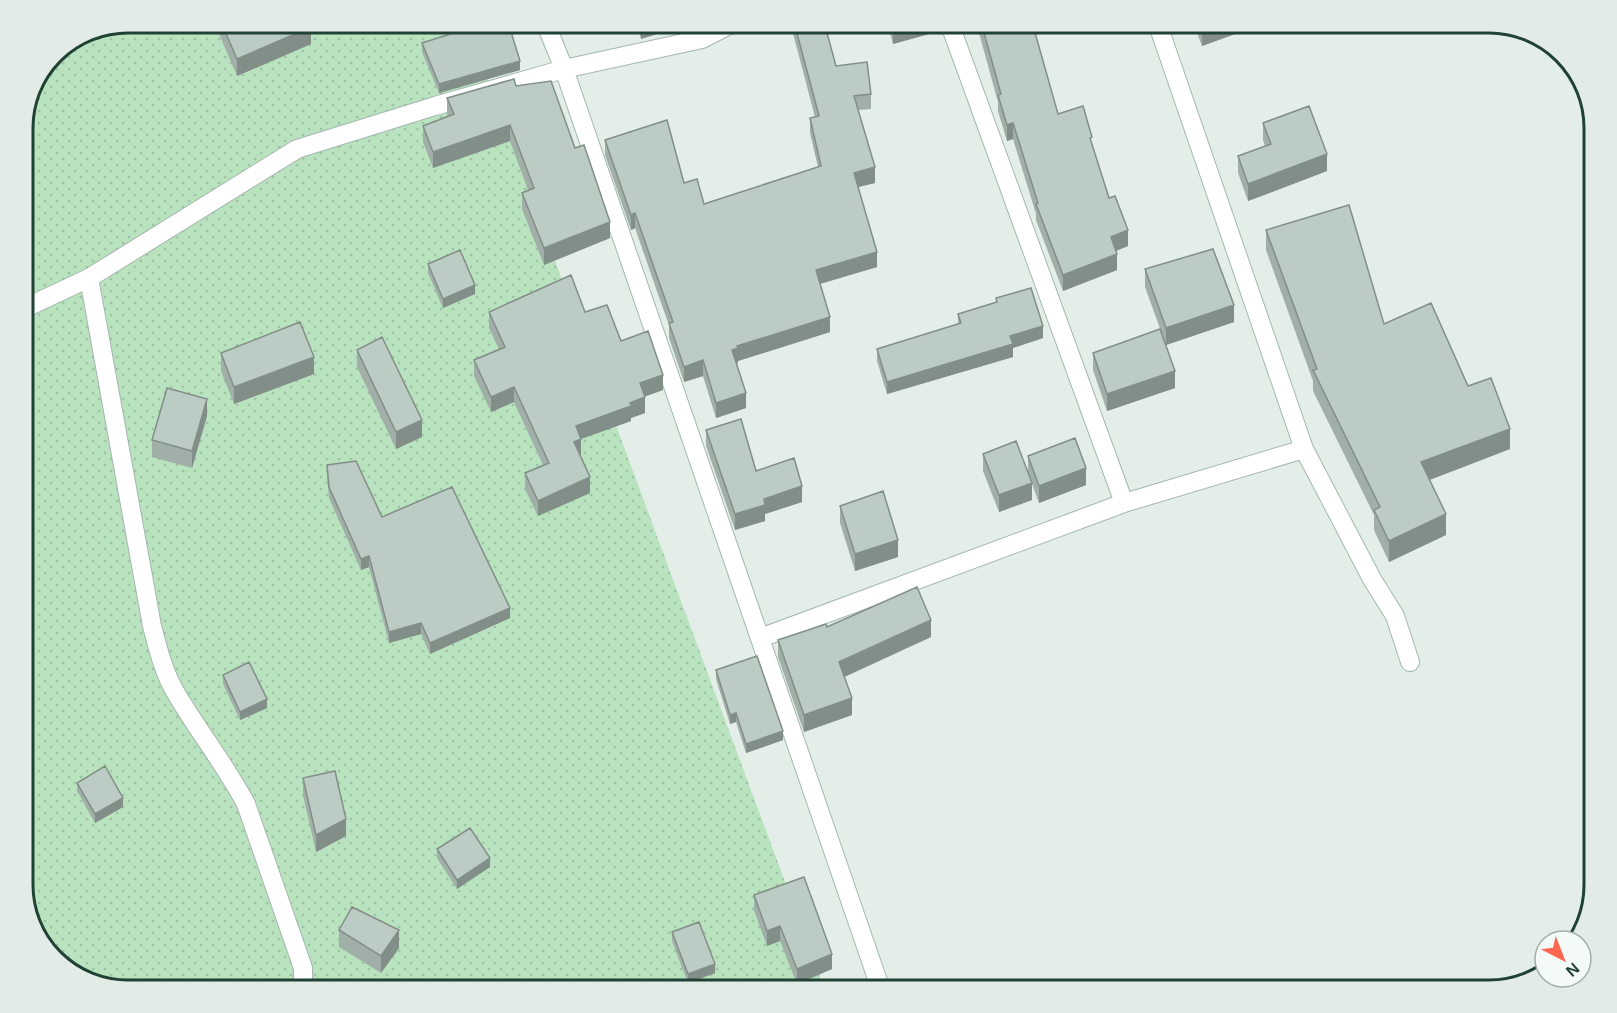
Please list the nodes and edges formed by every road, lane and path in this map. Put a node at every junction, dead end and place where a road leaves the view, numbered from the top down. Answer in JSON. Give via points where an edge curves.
{"nodes":[{"id":1,"x":549,"y":33,"type":"edge"},
{"id":2,"x":714,"y":33,"type":"edge"},
{"id":3,"x":953,"y":33,"type":"edge"},
{"id":4,"x":1161,"y":33,"type":"edge"},
{"id":5,"x":564,"y":69,"type":"junction"},
{"id":6,"x":89,"y":278,"type":"junction"},
{"id":7,"x":33,"y":304,"type":"edge"},
{"id":8,"x":1304,"y":449,"type":"junction"},
{"id":9,"x":1124,"y":503,"type":"junction"},
{"id":10,"x":760,"y":638,"type":"junction"},
{"id":11,"x":1410,"y":662,"type":"dead end"},
{"id":12,"x":303,"y":980,"type":"edge"},
{"id":13,"x":878,"y":980,"type":"edge"}],
"edges":[{"from":1,"to":5,"type":"street"},
{"from":2,"to":5,"type":"street","via":[[702,39]]},
{"from":3,"to":9,"type":"street"},
{"from":4,"to":8,"type":"street"},
{"from":5,"to":6,"type":"street","via":[[297,149]]},
{"from":5,"to":10,"type":"street"},
{"from":6,"to":7,"type":"street"},
{"from":6,"to":12,"type":"street","via":[[161,659],[176,694],[246,804],[303,968]]},
{"from":8,"to":9,"type":"street"},
{"from":8,"to":11,"type":"street","via":[[1395,616]]},
{"from":9,"to":10,"type":"street"},
{"from":10,"to":13,"type":"street"}]}
